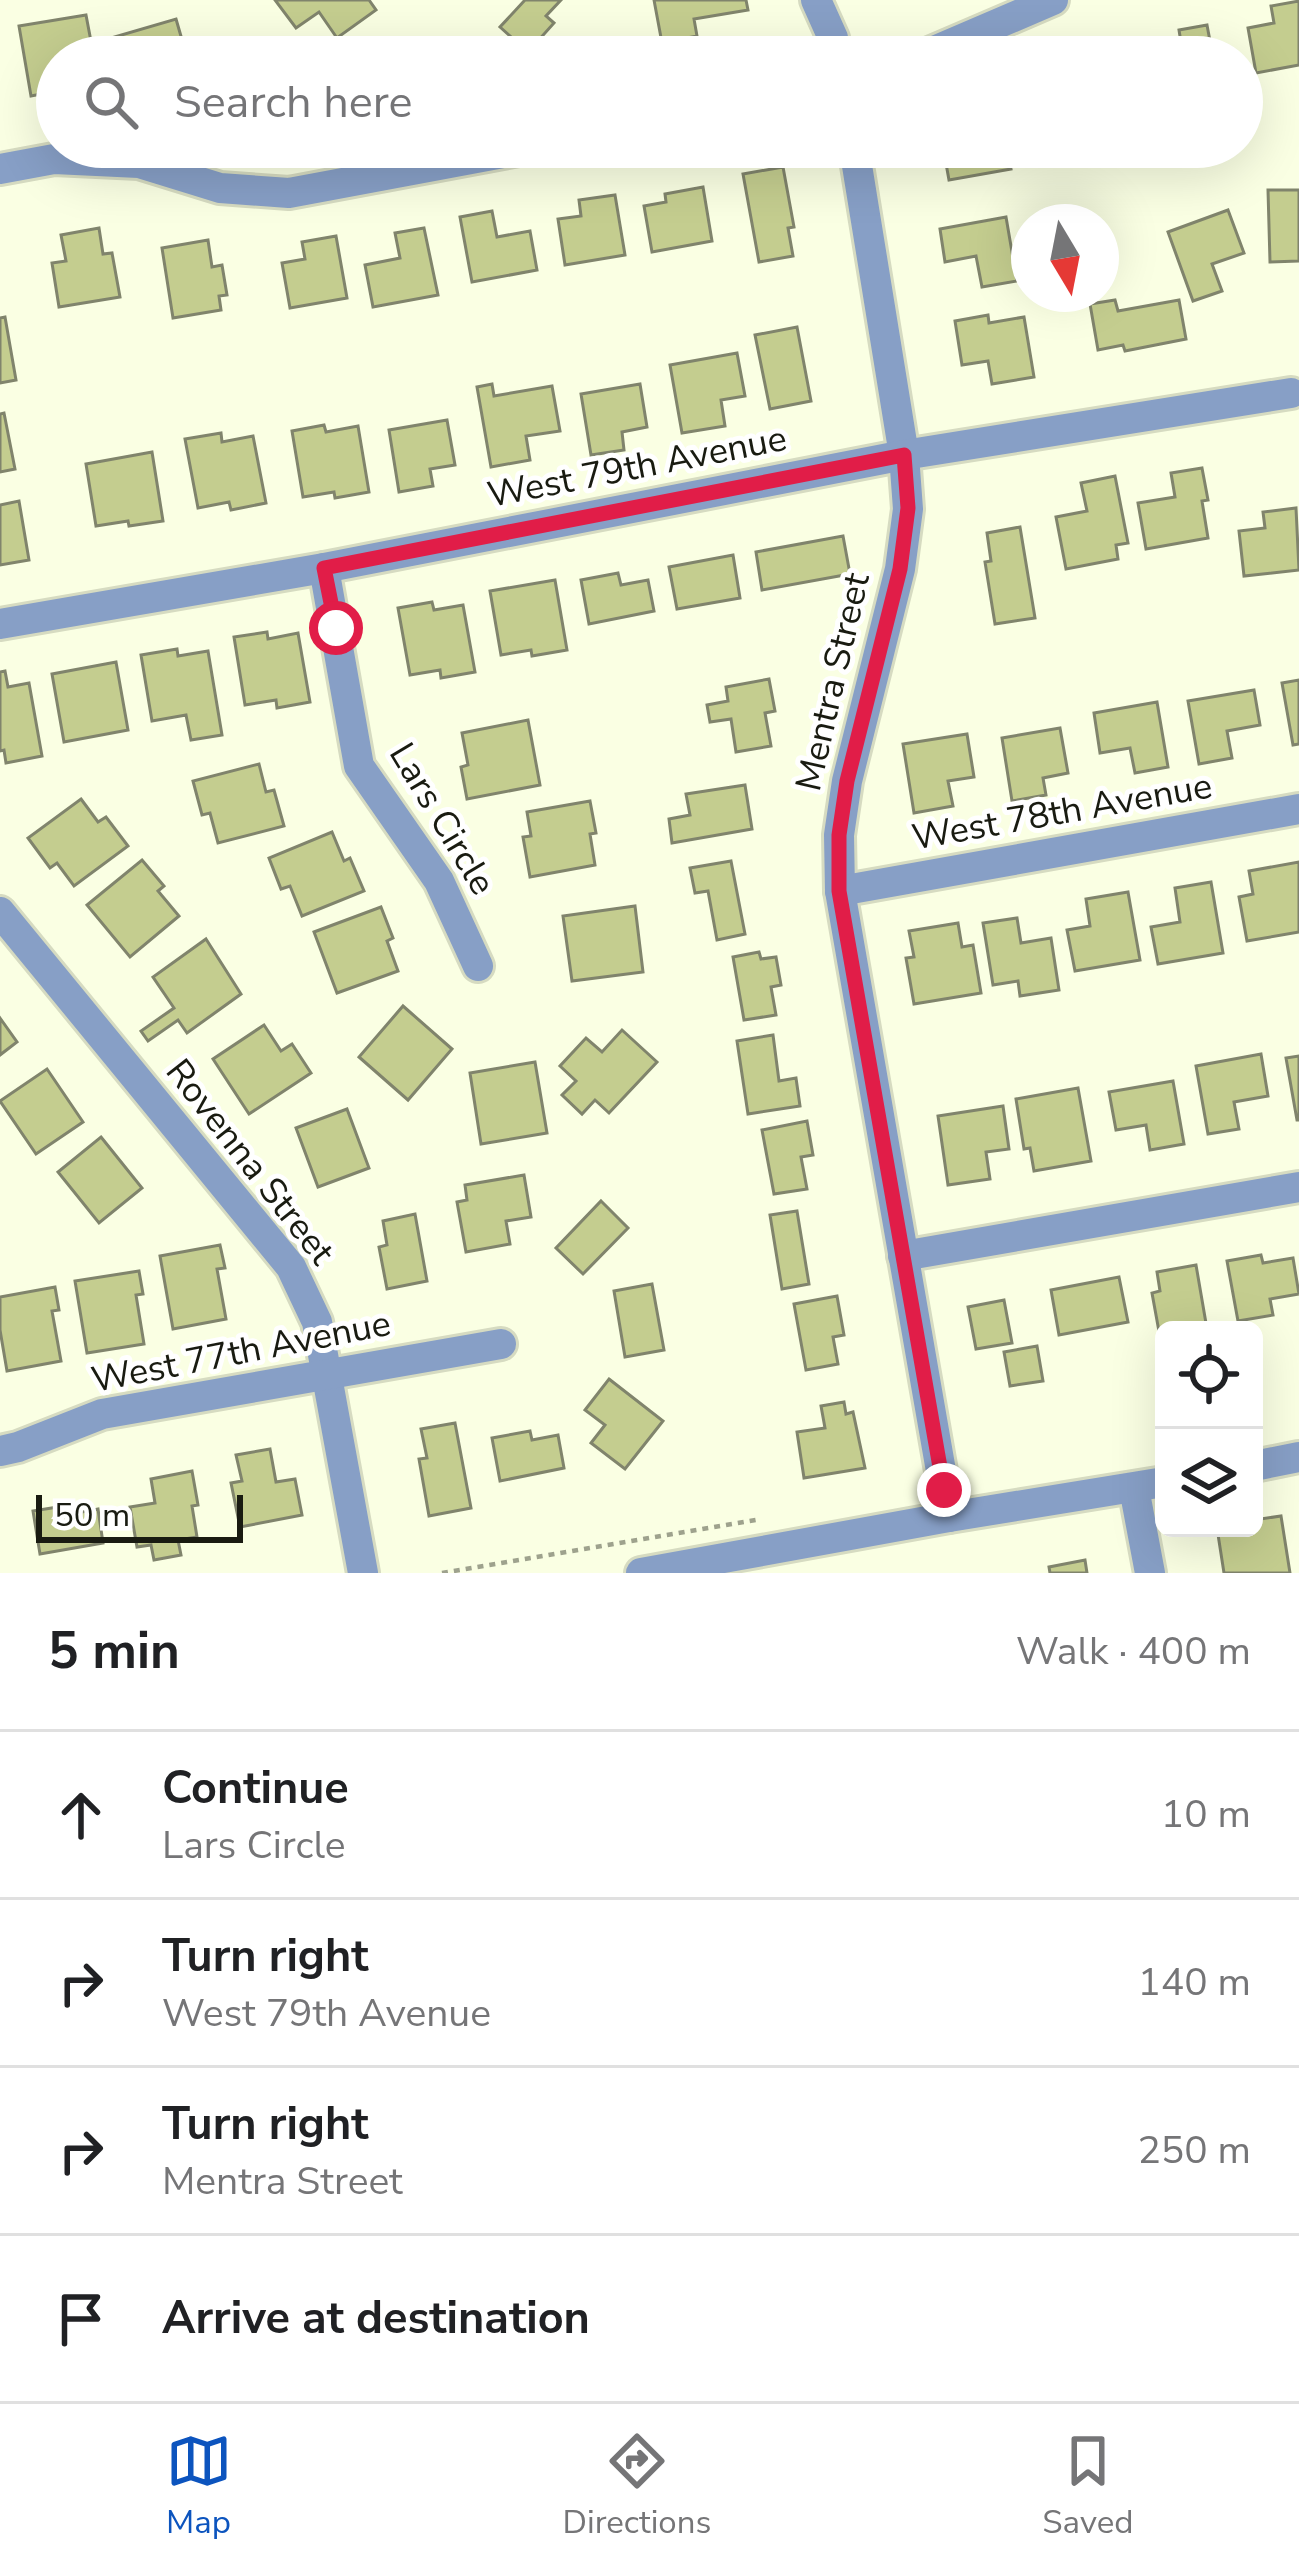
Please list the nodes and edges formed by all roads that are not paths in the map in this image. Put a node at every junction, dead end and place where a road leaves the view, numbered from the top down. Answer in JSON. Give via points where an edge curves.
{"nodes":[{"id":1,"x":816,"y":0,"type":"edge"},
{"id":2,"x":1053,"y":0,"type":"edge"},
{"id":3,"x":832,"y":36,"type":"edge"},
{"id":4,"x":969,"y":36,"type":"edge"},
{"id":5,"x":36,"y":162,"type":"edge"},
{"id":6,"x":155,"y":168,"type":"edge"},
{"id":7,"x":390,"y":168,"type":"edge"},
{"id":8,"x":857,"y":168,"type":"edge"},
{"id":9,"x":0,"y":169,"type":"edge"},
{"id":10,"x":1291,"y":393,"type":"dead end"},
{"id":11,"x":904,"y":455,"type":"junction"},
{"id":12,"x":324,"y":568,"type":"junction"},
{"id":13,"x":0,"y":624,"type":"edge"},
{"id":14,"x":1299,"y":809,"type":"edge"},
{"id":15,"x":839,"y":891,"type":"junction"},
{"id":16,"x":0,"y":912,"type":"edge"},
{"id":17,"x":478,"y":966,"type":"dead end"},
{"id":18,"x":1299,"y":1187,"type":"edge"},
{"id":19,"x":903,"y":1256,"type":"junction"},
{"id":20,"x":501,"y":1344,"type":"dead end"},
{"id":21,"x":327,"y":1375,"type":"junction"},
{"id":22,"x":0,"y":1451,"type":"edge"},
{"id":23,"x":1299,"y":1457,"type":"edge"},
{"id":24,"x":1263,"y":1464,"type":"edge"},
{"id":25,"x":1149,"y":1485,"type":"edge"},
{"id":26,"x":949,"y":1517,"type":"junction"},
{"id":27,"x":363,"y":1573,"type":"edge"},
{"id":28,"x":641,"y":1573,"type":"edge"},
{"id":29,"x":1150,"y":1573,"type":"edge"}],
"edges":[{"from":1,"to":3,"type":"street"},
{"from":2,"to":4,"type":"street"},
{"from":5,"to":9,"type":"street"},
{"from":6,"to":7,"type":"street","via":[[220,188],[289,193]]},
{"from":8,"to":11,"type":"street","name":"Mentra Street"},
{"from":10,"to":11,"type":"street","name":"West 79th Avenue"},
{"from":11,"to":12,"type":"street","name":"West 79th Avenue"},
{"from":11,"to":15,"type":"street","name":"Mentra Street","via":[[900,569],[847,781]]},
{"from":12,"to":13,"type":"street","name":"West 79th Avenue"},
{"from":12,"to":17,"type":"street","name":"Lars Circle","via":[[358,766],[439,881]]},
{"from":14,"to":15,"type":"street","name":"West 78th Avenue"},
{"from":15,"to":19,"type":"street","name":"Mentra Street"},
{"from":16,"to":21,"type":"street","name":"Rovenna Street","via":[[291,1267],[317,1322]]},
{"from":18,"to":19,"type":"street"},
{"from":19,"to":26,"type":"street","name":"Mentra Street"},
{"from":20,"to":21,"type":"street","name":"West 77th Avenue"},
{"from":21,"to":22,"type":"street","name":"West 77th Avenue","via":[[101,1414]]},
{"from":21,"to":27,"type":"street","name":"Rovenna Street"},
{"from":23,"to":24,"type":"street"},
{"from":25,"to":26,"type":"street"},
{"from":25,"to":29,"type":"street"},
{"from":26,"to":28,"type":"street"}]}
